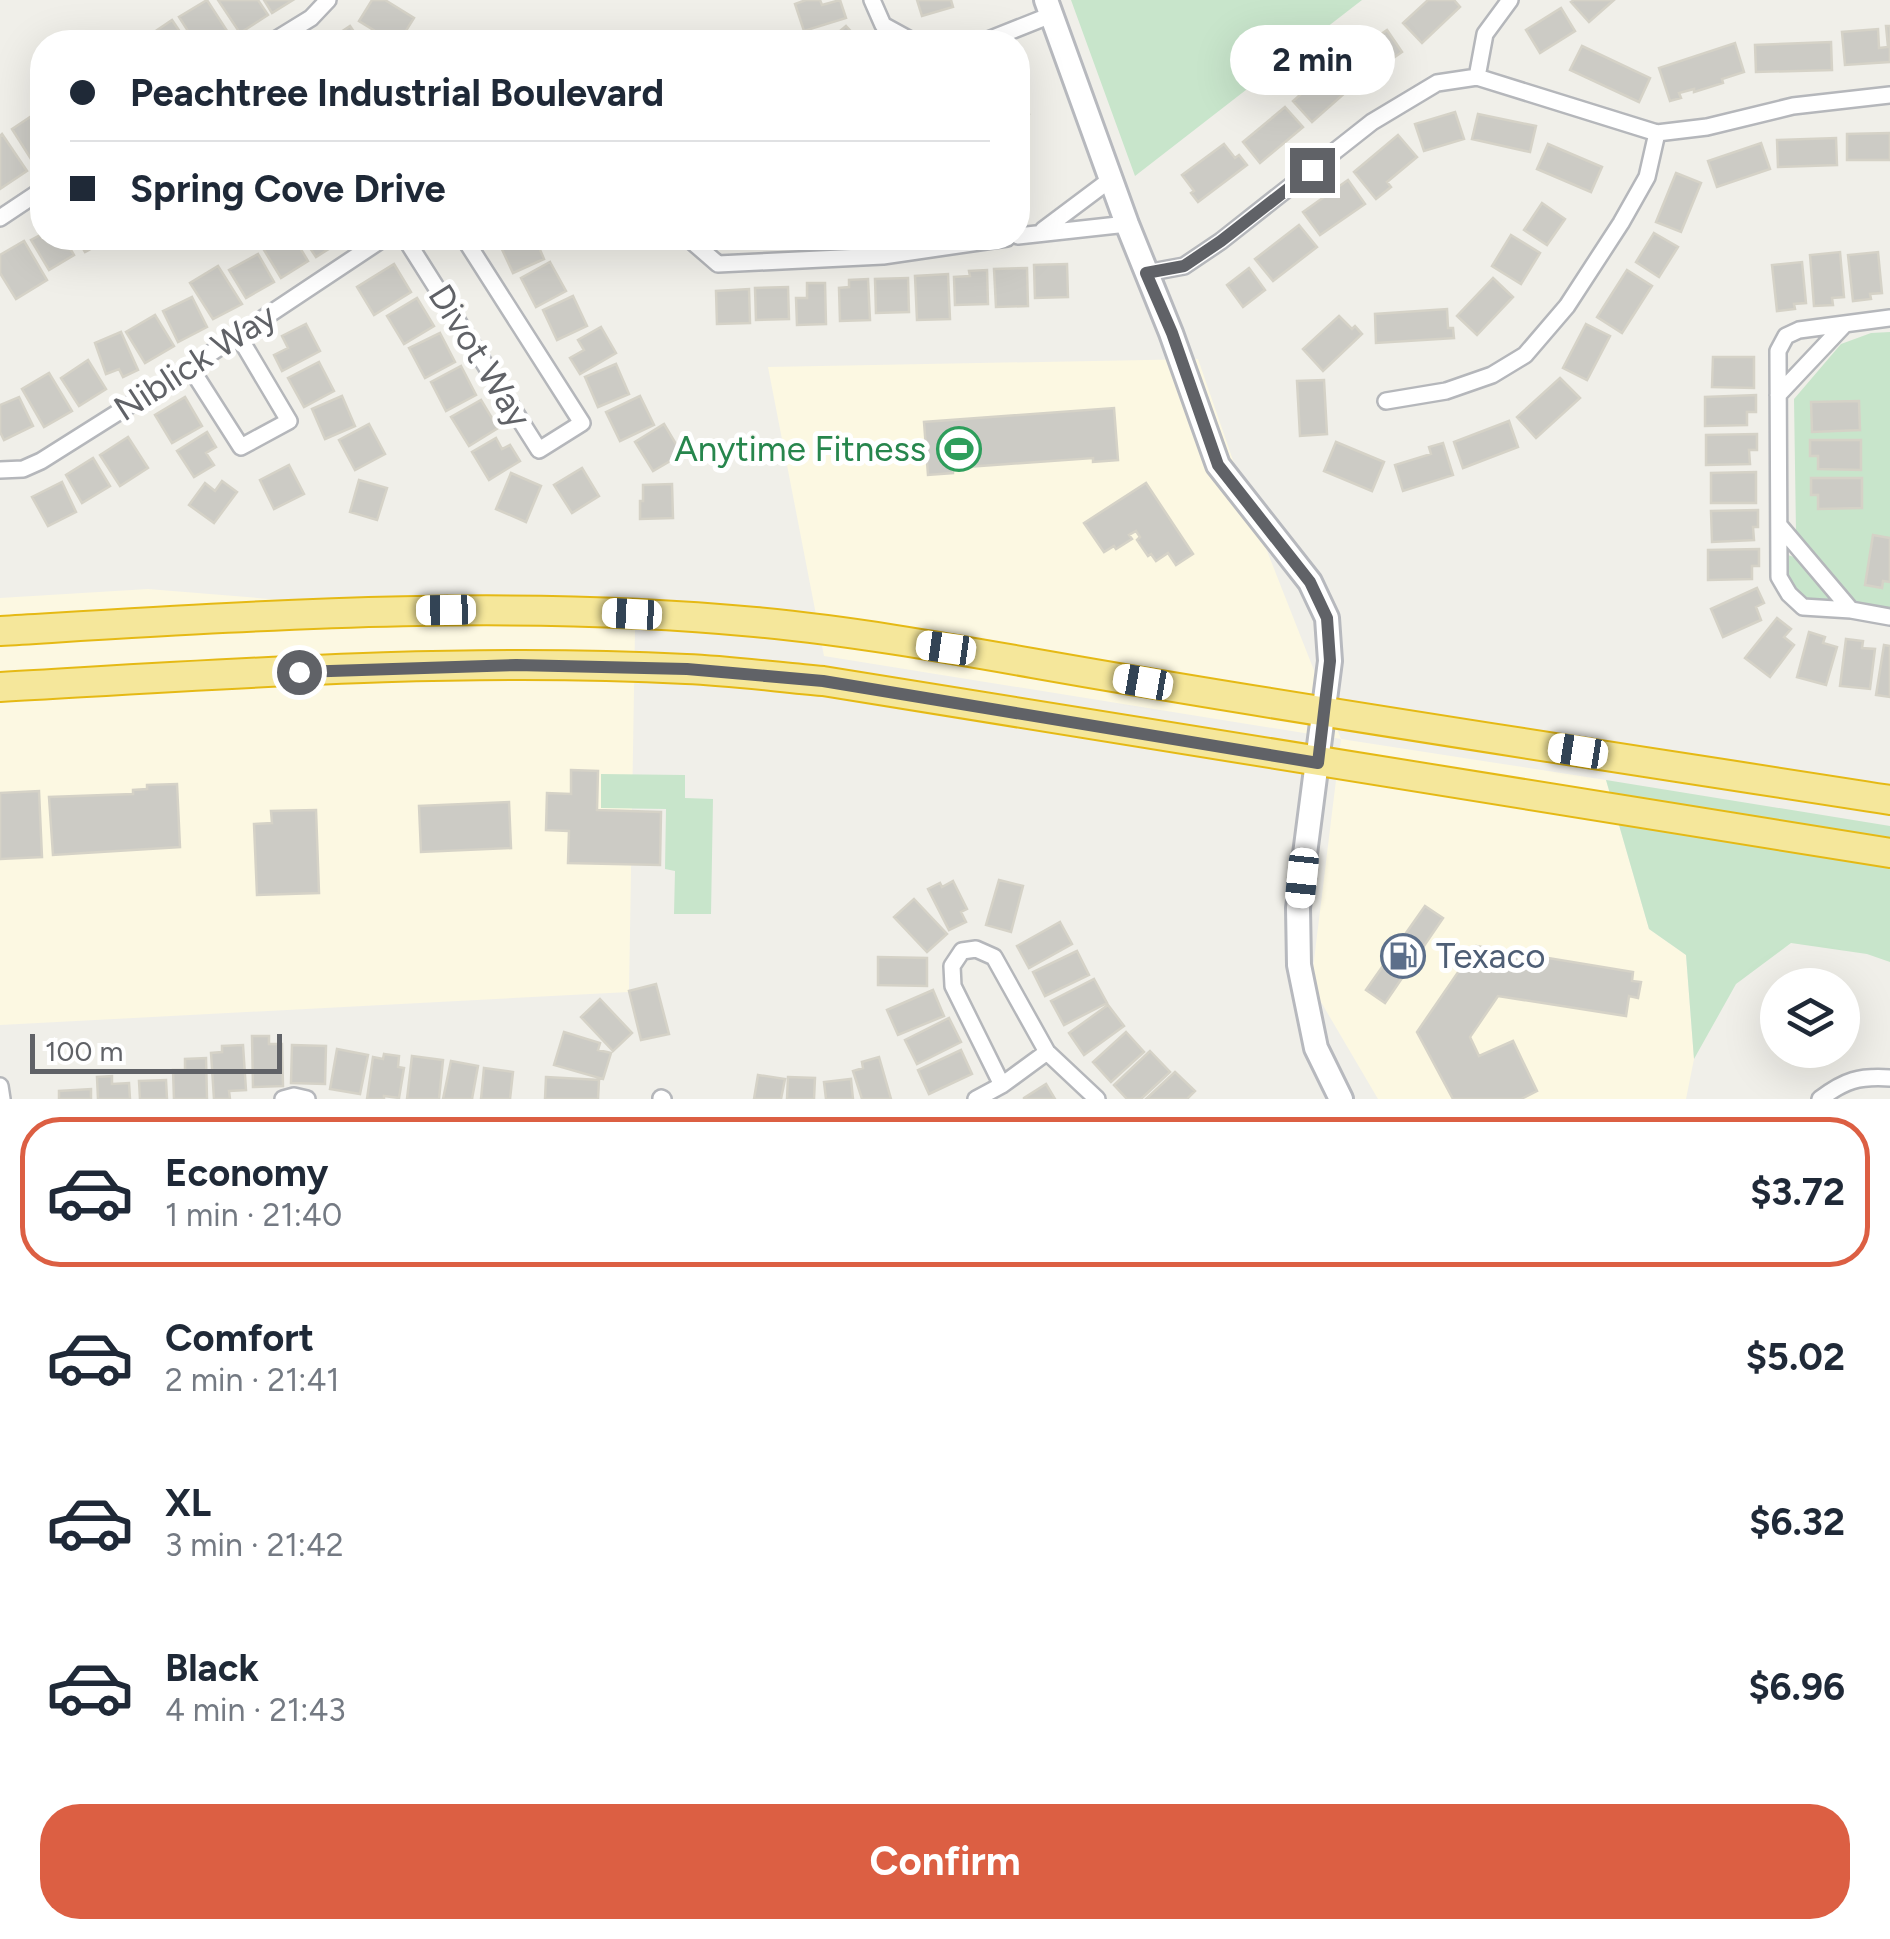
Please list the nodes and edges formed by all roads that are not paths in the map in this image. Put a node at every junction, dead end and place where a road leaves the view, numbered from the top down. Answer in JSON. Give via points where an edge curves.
{"nodes":[{"id":1,"x":328,"y":0,"type":"edge"},
{"id":2,"x":872,"y":0,"type":"edge"},
{"id":3,"x":1510,"y":0,"type":"edge"},
{"id":4,"x":1049,"y":7,"type":"edge"},
{"id":5,"x":292,"y":30,"type":"edge"},
{"id":6,"x":893,"y":30,"type":"edge"},
{"id":7,"x":1006,"y":30,"type":"edge"},
{"id":8,"x":1478,"y":78,"type":"junction"},
{"id":9,"x":1890,"y":95,"type":"edge"},
{"id":10,"x":1656,"y":132,"type":"junction"},
{"id":11,"x":1111,"y":178,"type":"junction"},
{"id":12,"x":30,"y":198,"type":"edge"},
{"id":13,"x":0,"y":218,"type":"edge"},
{"id":14,"x":1126,"y":224,"type":"junction"},
{"id":15,"x":1040,"y":232,"type":"junction"},
{"id":16,"x":1030,"y":234,"type":"edge"},
{"id":17,"x":366,"y":250,"type":"edge"},
{"id":18,"x":413,"y":250,"type":"edge"},
{"id":19,"x":472,"y":250,"type":"edge"},
{"id":20,"x":702,"y":250,"type":"edge"},
{"id":21,"x":925,"y":250,"type":"edge"},
{"id":22,"x":1146,"y":273,"type":"junction"},
{"id":23,"x":1890,"y":318,"type":"edge"},
{"id":24,"x":1845,"y":324,"type":"junction"},
{"id":25,"x":238,"y":335,"type":"junction"},
{"id":26,"x":190,"y":368,"type":"junction"},
{"id":27,"x":1778,"y":395,"type":"junction"},
{"id":28,"x":1386,"y":401,"type":"dead end"},
{"id":29,"x":0,"y":470,"type":"edge"},
{"id":30,"x":1779,"y":525,"type":"junction"},
{"id":31,"x":1851,"y":610,"type":"junction"},
{"id":32,"x":1890,"y":617,"type":"edge"},
{"id":33,"x":0,"y":631,"type":"edge"},
{"id":34,"x":0,"y":686,"type":"edge"},
{"id":35,"x":1323,"y":710,"type":"junction"},
{"id":36,"x":1318,"y":763,"type":"junction"},
{"id":37,"x":1890,"y":800,"type":"edge"},
{"id":38,"x":1890,"y":854,"type":"edge"},
{"id":39,"x":1048,"y":1052,"type":"junction"},
{"id":40,"x":1890,"y":1078,"type":"edge"},
{"id":41,"x":1002,"y":1085,"type":"junction"},
{"id":42,"x":0,"y":1086,"type":"edge"},
{"id":43,"x":2,"y":1099,"type":"edge"},
{"id":44,"x":283,"y":1099,"type":"edge"},
{"id":45,"x":307,"y":1099,"type":"edge"},
{"id":46,"x":976,"y":1099,"type":"edge"},
{"id":47,"x":1097,"y":1099,"type":"edge"},
{"id":48,"x":1340,"y":1099,"type":"edge"},
{"id":49,"x":1820,"y":1099,"type":"edge"}],
"edges":[{"from":1,"to":5,"type":"street"},
{"from":2,"to":6,"type":"street"},
{"from":3,"to":8,"type":"street","via":[[1485,34]]},
{"from":4,"to":7,"type":"street"},
{"from":4,"to":11,"type":"street"},
{"from":8,"to":10,"type":"street"},
{"from":8,"to":22,"type":"street","via":[[1437,83],[1372,122],[1184,266]]},
{"from":9,"to":10,"type":"street"},
{"from":10,"to":28,"type":"street","via":[[1646,177],[1621,223],[1567,306],[1525,355],[1446,391]]},
{"from":11,"to":14,"type":"street"},
{"from":11,"to":15,"type":"street"},
{"from":12,"to":13,"type":"street"},
{"from":14,"to":15,"type":"street"},
{"from":14,"to":22,"type":"street"},
{"from":15,"to":16,"type":"street"},
{"from":17,"to":25,"type":"street","name":"Niblick Way"},
{"from":18,"to":19,"type":"street","name":"Divot Way","via":[[539,450],[582,423]]},
{"from":20,"to":21,"type":"street","via":[[718,264]]},
{"from":22,"to":35,"type":"street","via":[[1218,465],[1310,582],[1327,618]]},
{"from":23,"to":24,"type":"street"},
{"from":24,"to":27,"type":"street"},
{"from":24,"to":27,"type":"street","via":[[1786,336],[1778,351]]},
{"from":25,"to":26,"type":"street","name":"Niblick Way"},
{"from":25,"to":26,"type":"street","via":[[288,421],[242,447]]},
{"from":26,"to":29,"type":"street","name":"Niblick Way","via":[[41,461]]},
{"from":27,"to":30,"type":"street"},
{"from":30,"to":31,"type":"street"},
{"from":30,"to":31,"type":"street","via":[[1779,577],[1789,594],[1803,607]]},
{"from":31,"to":32,"type":"street"},
{"from":33,"to":35,"type":"highway","via":[[352,611],[667,616],[848,634]]},
{"from":34,"to":36,"type":"highway","via":[[387,668],[687,669],[823,681]]},
{"from":35,"to":36,"type":"street"},
{"from":35,"to":37,"type":"highway"},
{"from":36,"to":38,"type":"highway"},
{"from":36,"to":48,"type":"street","via":[[1298,908],[1300,965],[1316,1048]]},
{"from":39,"to":41,"type":"street"},
{"from":39,"to":41,"type":"street","via":[[994,957],[976,949],[962,952],[952,966],[953,986]]},
{"from":39,"to":47,"type":"street"},
{"from":40,"to":49,"type":"street","via":[[1862,1076]]},
{"from":41,"to":46,"type":"street"},
{"from":42,"to":43,"type":"street"},
{"from":44,"to":45,"type":"street"}]}
